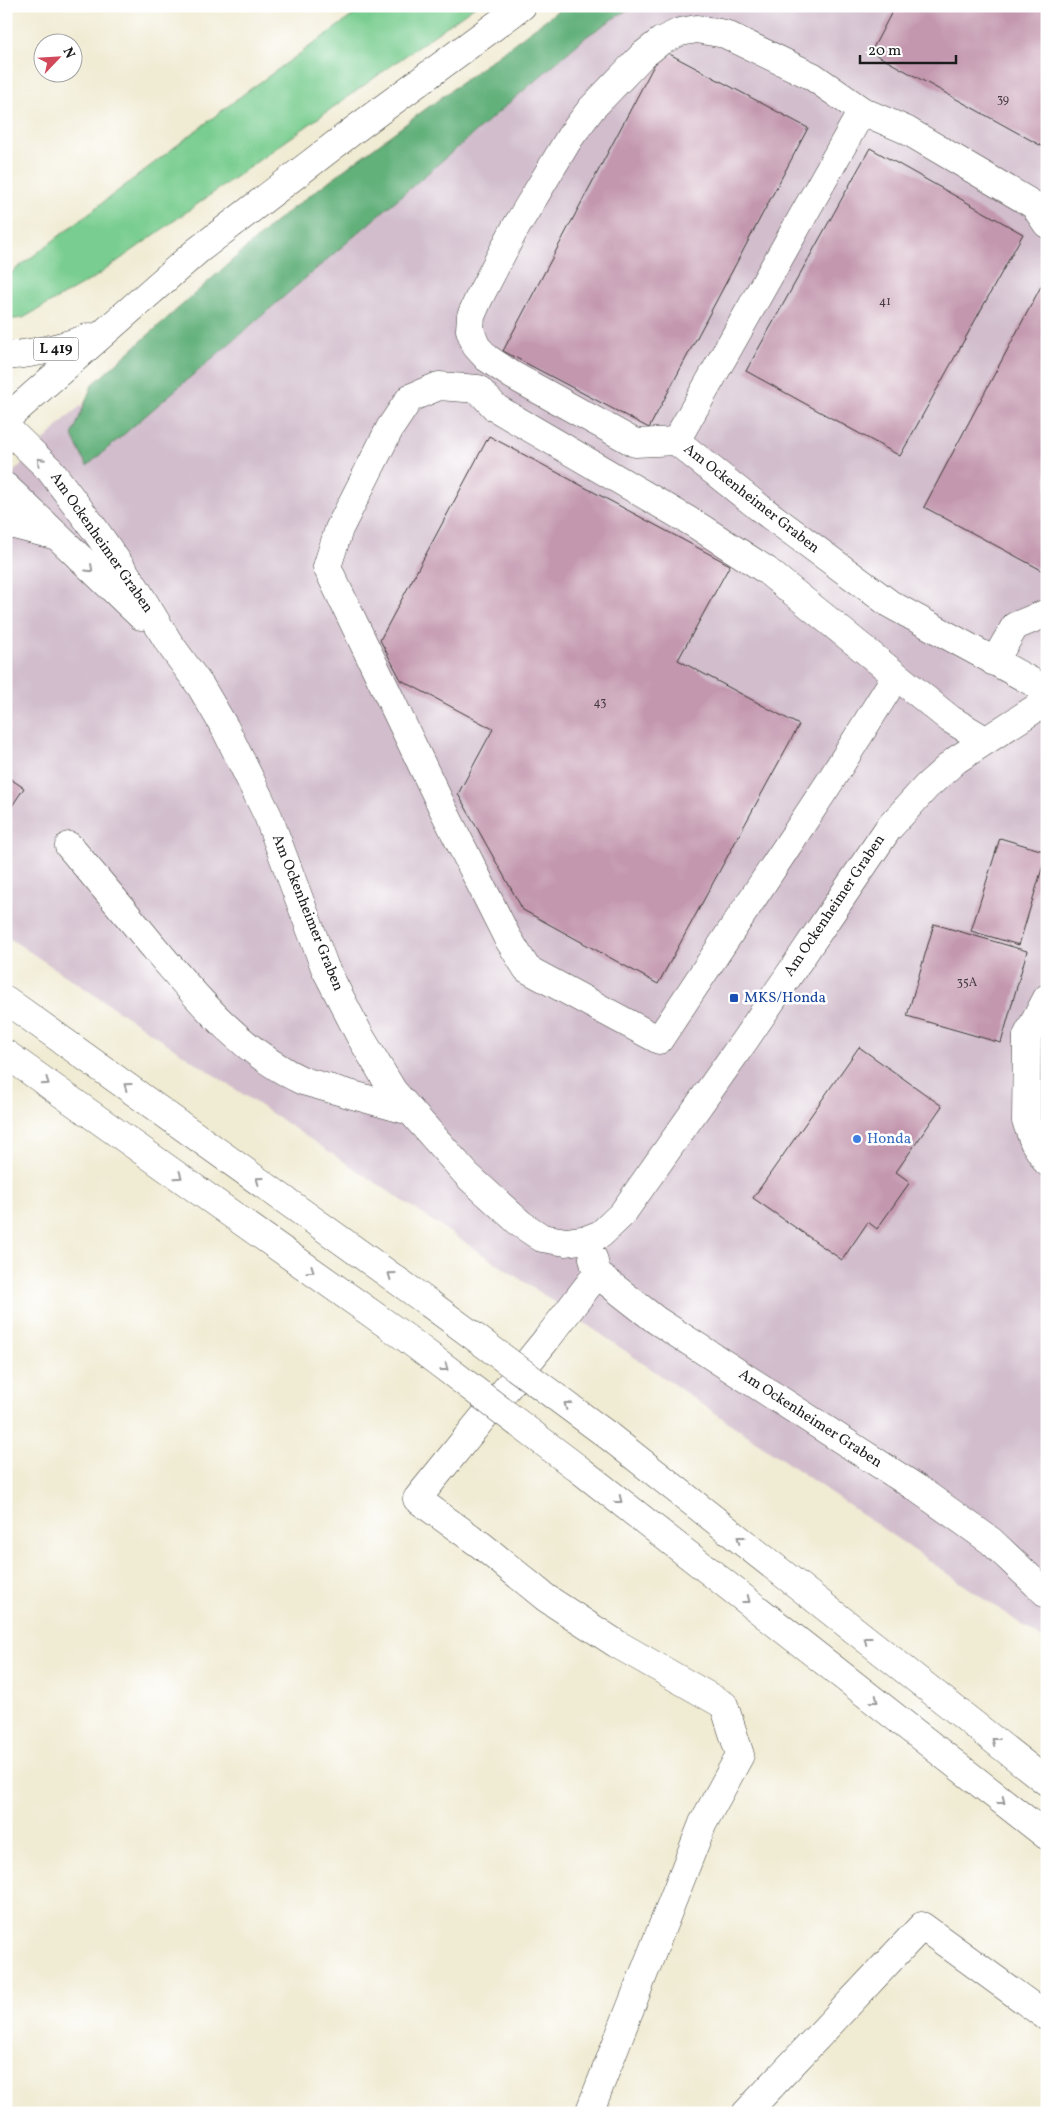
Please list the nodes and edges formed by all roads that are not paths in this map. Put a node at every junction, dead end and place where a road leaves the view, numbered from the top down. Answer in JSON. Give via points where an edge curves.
{"nodes":[{"id":1,"x":522,"y":6,"type":"edge"},
{"id":2,"x":862,"y":111,"type":"junction"},
{"id":3,"x":1047,"y":224,"type":"edge"},
{"id":4,"x":103,"y":332,"type":"junction"},
{"id":5,"x":6,"y":356,"type":"edge"},
{"id":6,"x":6,"y":419,"type":"edge"},
{"id":7,"x":6,"y":427,"type":"edge"},
{"id":8,"x":676,"y":441,"type":"junction"},
{"id":9,"x":6,"y":487,"type":"edge"},
{"id":10,"x":6,"y":523,"type":"edge"},
{"id":11,"x":55,"y":535,"type":"junction"},
{"id":12,"x":1047,"y":612,"type":"edge"},
{"id":13,"x":169,"y":643,"type":"junction"},
{"id":14,"x":994,"y":662,"type":"junction"},
{"id":15,"x":896,"y":676,"type":"junction"},
{"id":16,"x":1047,"y":690,"type":"edge"},
{"id":17,"x":1047,"y":701,"type":"edge"},
{"id":18,"x":985,"y":740,"type":"junction"},
{"id":19,"x":70,"y":846,"type":"dead end"},
{"id":20,"x":1047,"y":998,"type":"edge"},
{"id":21,"x":6,"y":1000,"type":"edge"},
{"id":22,"x":6,"y":1054,"type":"edge"},
{"id":23,"x":410,"y":1111,"type":"junction"},
{"id":24,"x":1047,"y":1162,"type":"edge"},
{"id":25,"x":588,"y":1240,"type":"junction"},
{"id":26,"x":597,"y":1274,"type":"junction"},
{"id":27,"x":1047,"y":1594,"type":"edge"},
{"id":28,"x":1047,"y":1782,"type":"edge"},
{"id":29,"x":1047,"y":1836,"type":"edge"},
{"id":30,"x":1047,"y":2017,"type":"edge"},
{"id":31,"x":588,"y":2113,"type":"edge"},
{"id":32,"x":746,"y":2113,"type":"edge"}],
"edges":[{"from":1,"to":4,"type":"main road","number":"L 419","via":[[235,221]]},
{"from":2,"to":3,"type":"main road","via":[[906,130],[1034,205]]},
{"from":2,"to":8,"type":"main road","name":"Am Ockenheimer Graben"},
{"from":2,"to":8,"type":"main road","via":[[812,76],[725,34],[697,29],[680,32],[661,41],[642,56],[592,109],[570,138],[513,232],[472,316],[470,330],[476,346],[512,375],[635,443]]},
{"from":4,"to":5,"type":"main road","number":"L 419","via":[[68,346]]},
{"from":4,"to":6,"type":"main road","number":"L 419"},
{"from":13,"to":7,"type":"main road","name":"Am Ockenheimer Graben","one_way":true,"via":[[135,587],[50,470]]},
{"from":8,"to":14,"type":"main road","name":"Am Ockenheimer Graben","via":[[890,604]]},
{"from":9,"to":11,"type":"main road","name":"Am Ockenheimer Graben"},
{"from":10,"to":11,"type":"main road","name":"Am Ockenheimer Graben"},
{"from":11,"to":13,"type":"main road","name":"Am Ockenheimer Graben","one_way":true},
{"from":12,"to":14,"type":"main road","via":[[1015,626]]},
{"from":13,"to":23,"type":"main road","name":"Am Ockenheimer Graben","via":[[201,687],[249,774],[326,968],[360,1036],[393,1091]]},
{"from":14,"to":16,"type":"main road","name":"Am Ockenheimer Graben"},
{"from":15,"to":15,"type":"main road","via":[[766,570],[698,526],[496,408],[478,389],[439,386],[410,398],[390,428],[339,529],[327,567],[507,937],[528,969],[659,1040]]},
{"from":15,"to":18,"type":"main road","via":[[950,719]]},
{"from":17,"to":18,"type":"main road","name":"Am Ockenheimer Graben"},
{"from":18,"to":25,"type":"main road","name":"Am Ockenheimer Graben","via":[[956,760],[888,829],[622,1214],[601,1234]]},
{"from":19,"to":23,"type":"main road","via":[[190,990],[234,1036],[303,1081]]},
{"from":20,"to":24,"type":"main road","via":[[1027,1036],[1026,1121]]},
{"from":28,"to":21,"type":"main road","one_way":true,"bridge":true,"via":[[606,1434]]},
{"from":22,"to":29,"type":"main road","one_way":true,"bridge":true,"via":[[406,1338],[580,1470]]},
{"from":23,"to":25,"type":"main road","name":"Am Ockenheimer Graben","via":[[468,1176],[530,1231],[552,1240]]},
{"from":25,"to":26,"type":"main road"},
{"from":26,"to":27,"type":"main road","name":"Am Ockenheimer Graben","via":[[656,1320],[926,1494],[991,1541]]},
{"from":26,"to":31,"type":"main road","via":[[417,1499],[546,1598],[617,1644],[724,1705],[740,1754],[703,1823]]},
{"from":30,"to":32,"type":"main road","via":[[922,1926]]}]}
